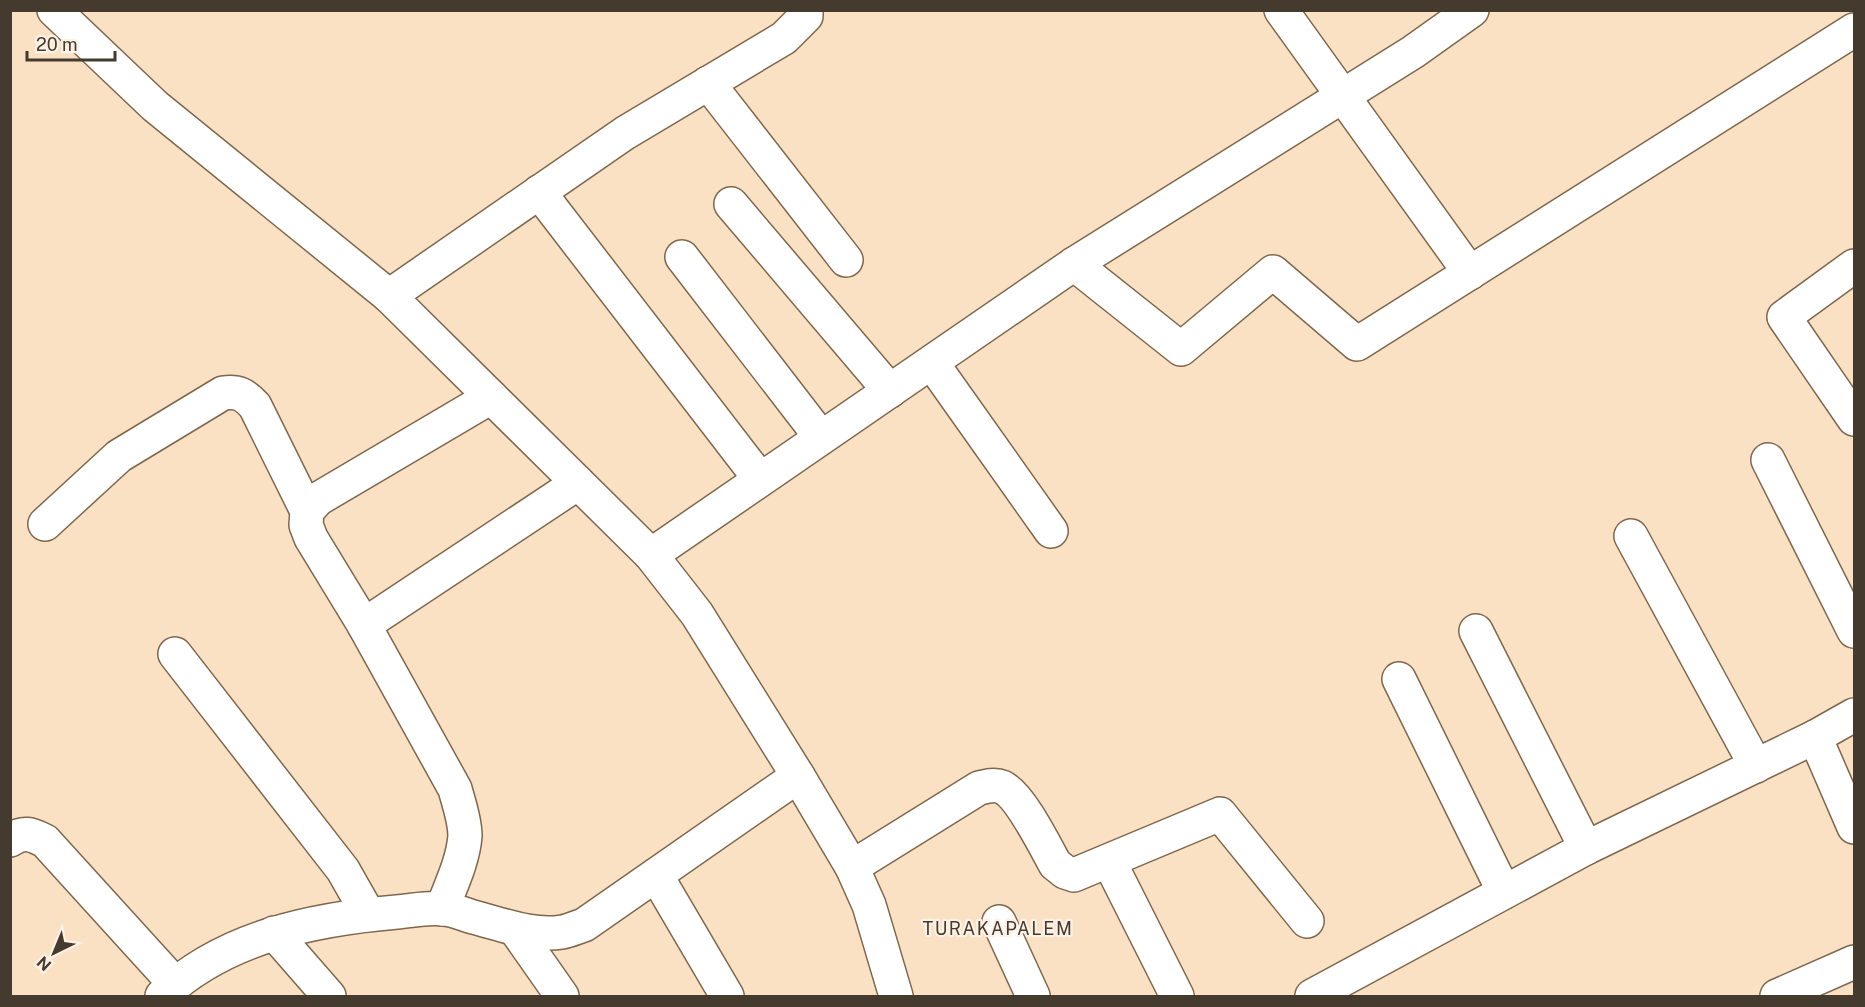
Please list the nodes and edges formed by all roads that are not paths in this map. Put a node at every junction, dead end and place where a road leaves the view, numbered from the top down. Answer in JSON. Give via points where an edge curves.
{"nodes":[{"id":1,"x":54,"y":10,"type":"edge"},
{"id":2,"x":806,"y":10,"type":"edge"},
{"id":3,"x":1281,"y":10,"type":"edge"},
{"id":4,"x":1472,"y":10,"type":"edge"},
{"id":5,"x":1854,"y":30,"type":"edge"},
{"id":6,"x":708,"y":83,"type":"junction"},
{"id":7,"x":1342,"y":96,"type":"junction"},
{"id":8,"x":539,"y":192,"type":"junction"},
{"id":9,"x":731,"y":204,"type":"dead end"},
{"id":10,"x":682,"y":257,"type":"dead end"},
{"id":11,"x":846,"y":260,"type":"dead end"},
{"id":12,"x":1074,"y":264,"type":"junction"},
{"id":13,"x":1854,"y":266,"type":"edge"},
{"id":14,"x":1470,"y":273,"type":"junction"},
{"id":15,"x":389,"y":296,"type":"junction"},
{"id":16,"x":932,"y":363,"type":"junction"},
{"id":17,"x":890,"y":391,"type":"junction"},
{"id":18,"x":491,"y":397,"type":"junction"},
{"id":19,"x":1854,"y":418,"type":"edge"},
{"id":20,"x":820,"y":436,"type":"junction"},
{"id":21,"x":1768,"y":460,"type":"dead end"},
{"id":22,"x":760,"y":479,"type":"junction"},
{"id":23,"x":578,"y":483,"type":"junction"},
{"id":24,"x":307,"y":511,"type":"junction"},
{"id":25,"x":45,"y":524,"type":"dead end"},
{"id":26,"x":1051,"y":531,"type":"dead end"},
{"id":27,"x":1631,"y":536,"type":"dead end"},
{"id":28,"x":651,"y":555,"type":"junction"},
{"id":29,"x":364,"y":625,"type":"junction"},
{"id":30,"x":1476,"y":631,"type":"dead end"},
{"id":31,"x":1854,"y":631,"type":"edge"},
{"id":32,"x":175,"y":654,"type":"dead end"},
{"id":33,"x":1399,"y":679,"type":"dead end"},
{"id":34,"x":1854,"y":715,"type":"edge"},
{"id":35,"x":1815,"y":737,"type":"junction"},
{"id":36,"x":1756,"y":766,"type":"junction"},
{"id":37,"x":798,"y":776,"type":"junction"},
{"id":38,"x":1854,"y":827,"type":"edge"},
{"id":39,"x":10,"y":840,"type":"edge"},
{"id":40,"x":1586,"y":848,"type":"junction"},
{"id":41,"x":1109,"y":861,"type":"junction"},
{"id":42,"x":852,"y":867,"type":"junction"},
{"id":43,"x":656,"y":875,"type":"junction"},
{"id":44,"x":1504,"y":892,"type":"junction"},
{"id":45,"x":442,"y":909,"type":"junction"},
{"id":46,"x":368,"y":914,"type":"junction"},
{"id":47,"x":1307,"y":921,"type":"dead end"},
{"id":48,"x":999,"y":922,"type":"dead end"},
{"id":49,"x":515,"y":928,"type":"junction"},
{"id":50,"x":274,"y":933,"type":"junction"},
{"id":51,"x":1854,"y":962,"type":"edge"},
{"id":52,"x":168,"y":990,"type":"edge"},
{"id":53,"x":329,"y":996,"type":"edge"},
{"id":54,"x":562,"y":996,"type":"edge"},
{"id":55,"x":727,"y":996,"type":"edge"},
{"id":56,"x":896,"y":996,"type":"edge"},
{"id":57,"x":1033,"y":996,"type":"edge"},
{"id":58,"x":1177,"y":996,"type":"edge"},
{"id":59,"x":1312,"y":996,"type":"edge"},
{"id":60,"x":1778,"y":996,"type":"edge"}],
"edges":[{"from":1,"to":15,"type":"street","via":[[154,106]]},
{"from":2,"to":6,"type":"street","via":[[806,16],[784,38]]},
{"from":3,"to":7,"type":"street"},
{"from":4,"to":7,"type":"street"},
{"from":5,"to":14,"type":"street"},
{"from":6,"to":8,"type":"street"},
{"from":6,"to":11,"type":"street"},
{"from":7,"to":12,"type":"street"},
{"from":7,"to":14,"type":"street"},
{"from":8,"to":15,"type":"street"},
{"from":8,"to":22,"type":"street"},
{"from":9,"to":17,"type":"street"},
{"from":10,"to":20,"type":"street"},
{"from":12,"to":14,"type":"street","via":[[1182,350],[1273,272],[1357,344]]},
{"from":12,"to":16,"type":"street"},
{"from":13,"to":19,"type":"street","via":[[1784,316]]},
{"from":15,"to":18,"type":"street"},
{"from":16,"to":17,"type":"street"},
{"from":16,"to":26,"type":"street"},
{"from":17,"to":20,"type":"street"},
{"from":18,"to":23,"type":"street"},
{"from":18,"to":24,"type":"street","via":[[318,499]]},
{"from":20,"to":22,"type":"street"},
{"from":21,"to":31,"type":"street"},
{"from":22,"to":28,"type":"street"},
{"from":23,"to":28,"type":"street"},
{"from":23,"to":29,"type":"street"},
{"from":24,"to":25,"type":"street","via":[[255,405],[235,391],[223,393],[119,456]]},
{"from":24,"to":29,"type":"street","via":[[306,525],[311,538]]},
{"from":27,"to":36,"type":"street"},
{"from":28,"to":37,"type":"street","via":[[697,614]]},
{"from":29,"to":45,"type":"street","via":[[455,789],[462,813],[465,834],[461,857]]},
{"from":30,"to":40,"type":"street"},
{"from":32,"to":46,"type":"street","via":[[343,870]]},
{"from":33,"to":44,"type":"street"},
{"from":34,"to":35,"type":"street"},
{"from":35,"to":36,"type":"street"},
{"from":35,"to":38,"type":"street"},
{"from":36,"to":40,"type":"street"},
{"from":37,"to":42,"type":"street"},
{"from":37,"to":43,"type":"street"},
{"from":39,"to":52,"type":"street","via":[[29,833],[45,841]]},
{"from":40,"to":44,"type":"street"},
{"from":41,"to":42,"type":"street","via":[[1074,875],[1065,872],[1055,864],[1017,799],[1001,786],[990,785],[979,788]]},
{"from":41,"to":47,"type":"street","via":[[1220,814]]},
{"from":41,"to":58,"type":"street"},
{"from":42,"to":56,"type":"street","via":[[869,904]]},
{"from":43,"to":49,"type":"street","via":[[584,925],[562,932]]},
{"from":43,"to":55,"type":"street"},
{"from":44,"to":59,"type":"street"},
{"from":45,"to":46,"type":"street"},
{"from":45,"to":49,"type":"street"},
{"from":46,"to":50,"type":"street"},
{"from":48,"to":57,"type":"street"},
{"from":49,"to":54,"type":"street"},
{"from":50,"to":52,"type":"street","via":[[237,946]]},
{"from":50,"to":53,"type":"street"},
{"from":51,"to":60,"type":"street"}]}
